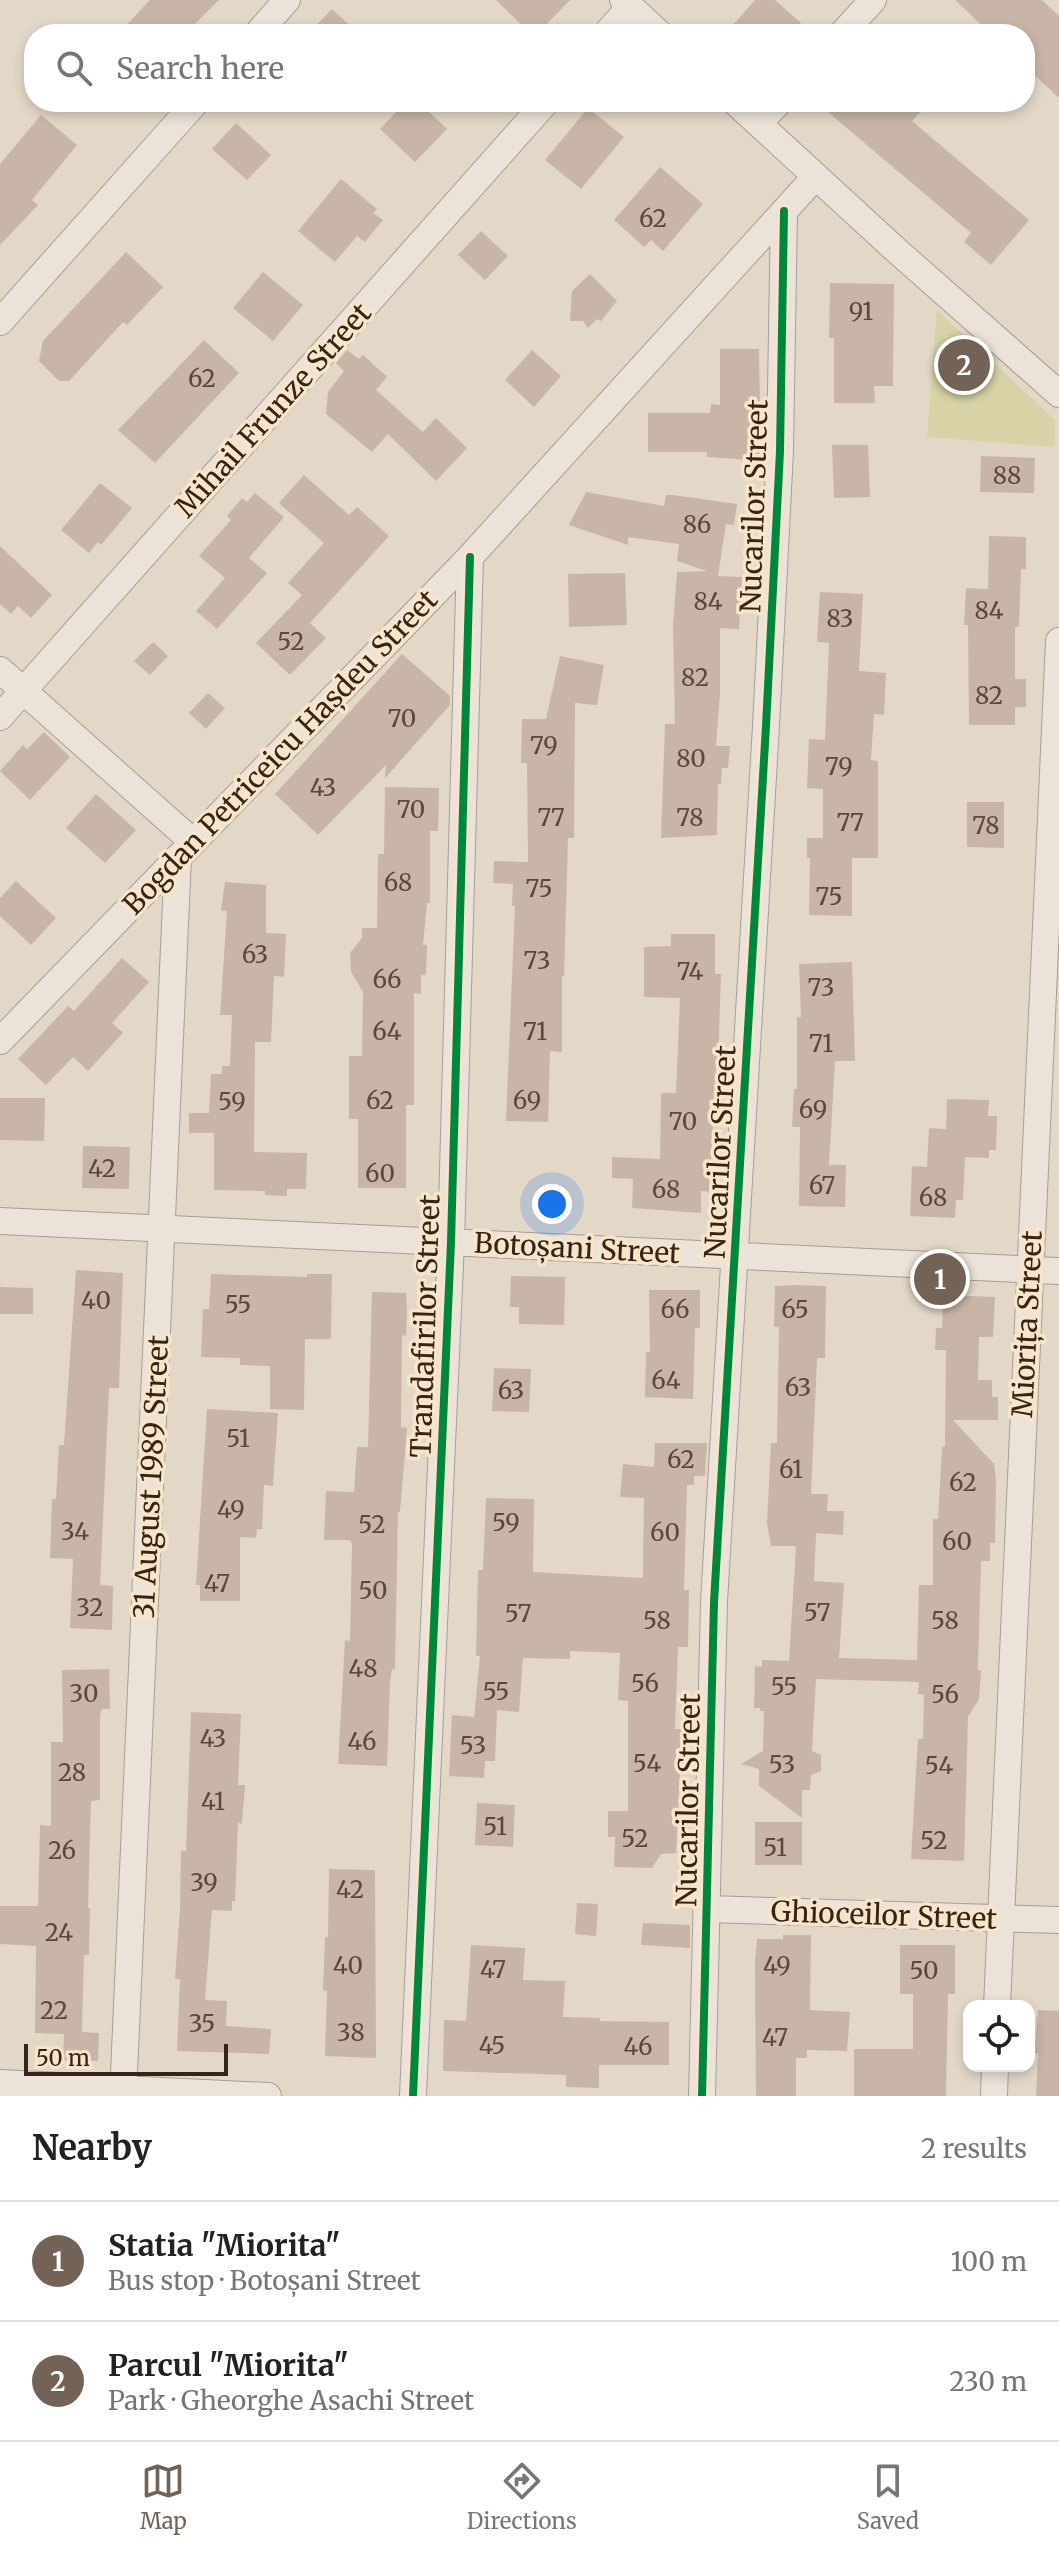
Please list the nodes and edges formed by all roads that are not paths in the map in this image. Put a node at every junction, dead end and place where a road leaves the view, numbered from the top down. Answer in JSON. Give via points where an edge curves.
{"nodes":[{"id":1,"x":287,"y":0,"type":"edge"},
{"id":2,"x":873,"y":0,"type":"edge"},
{"id":3,"x":626,"y":3,"type":"edge"},
{"id":4,"x":266,"y":24,"type":"edge"},
{"id":5,"x":612,"y":24,"type":"edge"},
{"id":6,"x":649,"y":24,"type":"edge"},
{"id":7,"x":851,"y":24,"type":"edge"},
{"id":8,"x":187,"y":112,"type":"edge"},
{"id":9,"x":537,"y":112,"type":"edge"},
{"id":10,"x":746,"y":112,"type":"edge"},
{"id":11,"x":769,"y":112,"type":"edge"},
{"id":12,"x":759,"y":123,"type":"junction"},
{"id":13,"x":816,"y":176,"type":"junction"},
{"id":14,"x":784,"y":211,"type":"junction"},
{"id":15,"x":0,"y":322,"type":"edge"},
{"id":16,"x":1059,"y":394,"type":"edge"},
{"id":17,"x":470,"y":557,"type":"junction"},
{"id":18,"x":1059,"y":641,"type":"edge"},
{"id":19,"x":0,"y":670,"type":"edge"},
{"id":20,"x":24,"y":691,"type":"junction"},
{"id":21,"x":0,"y":717,"type":"edge"},
{"id":22,"x":185,"y":849,"type":"junction"},
{"id":23,"x":0,"y":1041,"type":"edge"},
{"id":24,"x":0,"y":1221,"type":"edge"},
{"id":25,"x":162,"y":1230,"type":"junction"},
{"id":26,"x":451,"y":1242,"type":"junction"},
{"id":27,"x":737,"y":1255,"type":"junction"},
{"id":28,"x":1030,"y":1270,"type":"junction"},
{"id":29,"x":1059,"y":1271,"type":"edge"},
{"id":30,"x":708,"y":1909,"type":"junction"},
{"id":31,"x":1000,"y":1918,"type":"junction"},
{"id":32,"x":1059,"y":1920,"type":"edge"},
{"id":33,"x":997,"y":2000,"type":"edge"},
{"id":34,"x":995,"y":2072,"type":"edge"},
{"id":35,"x":0,"y":2083,"type":"edge"},
{"id":36,"x":123,"y":2092,"type":"edge"},
{"id":37,"x":268,"y":2096,"type":"edge"},
{"id":38,"x":413,"y":2096,"type":"edge"},
{"id":39,"x":702,"y":2096,"type":"edge"},
{"id":40,"x":994,"y":2096,"type":"edge"}],
"edges":[{"from":1,"to":4,"type":"street"},
{"from":2,"to":7,"type":"street"},
{"from":3,"to":5,"type":"street"},
{"from":3,"to":6,"type":"street"},
{"from":8,"to":15,"type":"street"},
{"from":9,"to":20,"type":"street","name":"Mihail Frunze Street"},
{"from":10,"to":12,"type":"street"},
{"from":11,"to":12,"type":"street"},
{"from":12,"to":13,"type":"street"},
{"from":13,"to":14,"type":"street","name":"Bogdan Petriceicu Hașdeu Street"},
{"from":13,"to":16,"type":"street"},
{"from":14,"to":17,"type":"street","name":"Bogdan Petriceicu Hașdeu Street"},
{"from":14,"to":27,"type":"street","name":"Nucarilor Street","via":[[779,466]]},
{"from":17,"to":22,"type":"street","name":"Bogdan Petriceicu Hașdeu Street"},
{"from":17,"to":26,"type":"street","name":"Trandafirilor Street"},
{"from":18,"to":28,"type":"street","name":"Miorița Street"},
{"from":19,"to":20,"type":"street"},
{"from":20,"to":21,"type":"street","name":"Mihail Frunze Street"},
{"from":20,"to":22,"type":"street"},
{"from":22,"to":23,"type":"street","name":"Bogdan Petriceicu Hașdeu Street"},
{"from":22,"to":25,"type":"street","name":"31 August 1989 Street"},
{"from":24,"to":25,"type":"street","name":"Botoșani Street"},
{"from":25,"to":26,"type":"street","name":"Botoșani Street"},
{"from":25,"to":36,"type":"street","name":"31 August 1989 Street"},
{"from":26,"to":27,"type":"street","name":"Botoșani Street"},
{"from":26,"to":38,"type":"street","name":"Trandafirilor Street"},
{"from":27,"to":28,"type":"street","name":"Botoșani Street"},
{"from":27,"to":30,"type":"street","name":"Nucarilor Street","via":[[714,1602]]},
{"from":28,"to":29,"type":"street","name":"Botoșani Street"},
{"from":28,"to":31,"type":"street","name":"Miorița Street"},
{"from":30,"to":31,"type":"street","name":"Ghioceilor Street"},
{"from":30,"to":39,"type":"street","name":"Nucarilor Street"},
{"from":31,"to":32,"type":"street","name":"Ghioceilor Street"},
{"from":31,"to":33,"type":"street","name":"Miorița Street"},
{"from":34,"to":40,"type":"street"},
{"from":35,"to":36,"type":"street"},
{"from":36,"to":37,"type":"street"}]}
